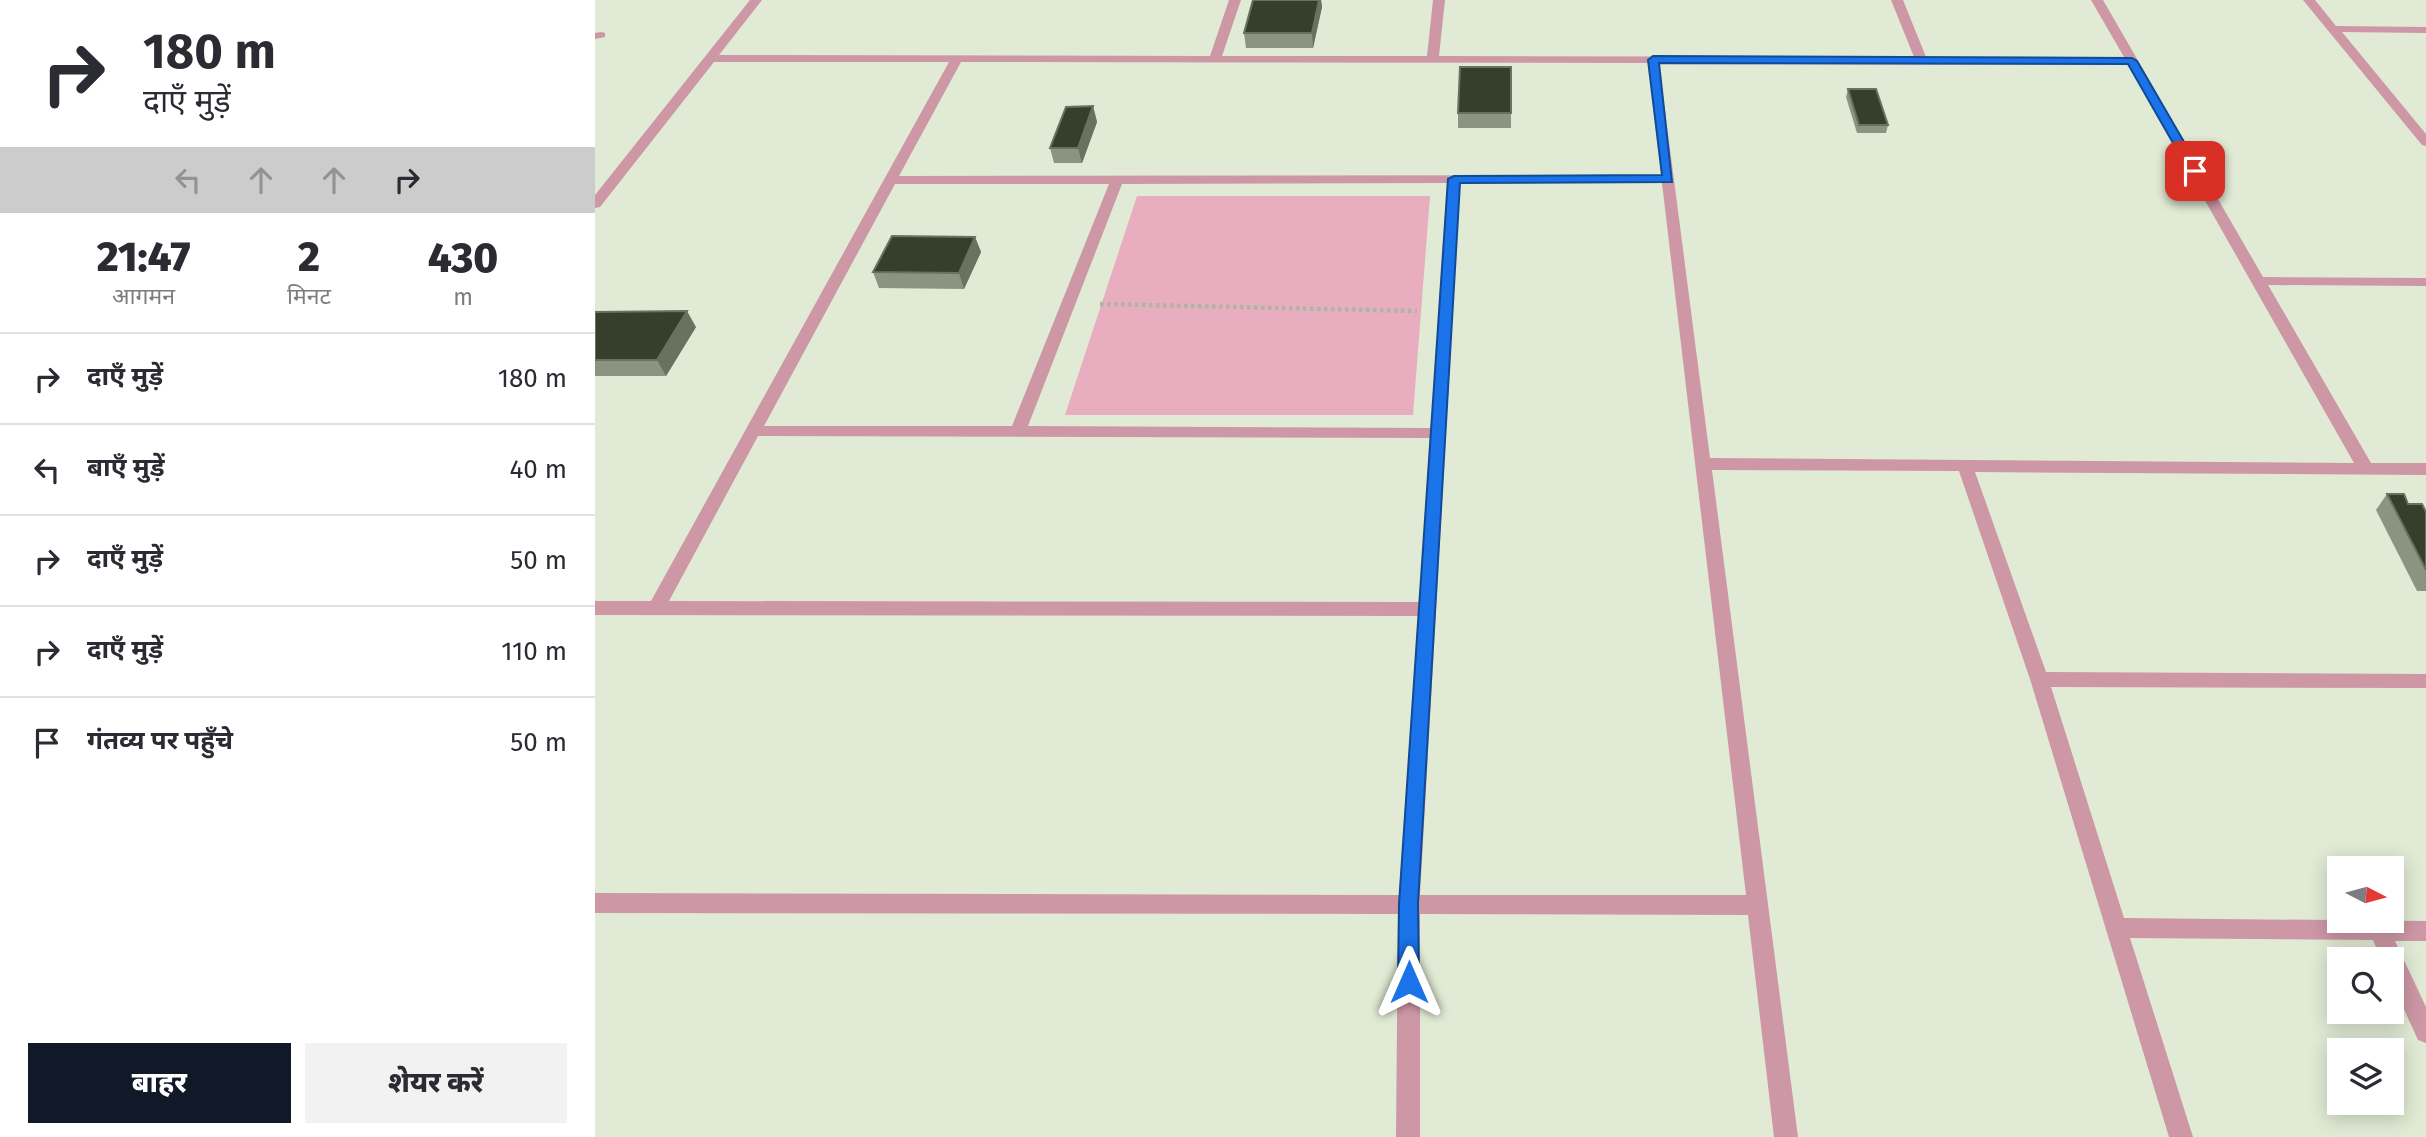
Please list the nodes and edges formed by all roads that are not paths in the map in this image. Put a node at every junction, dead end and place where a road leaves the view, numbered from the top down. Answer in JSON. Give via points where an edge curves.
{"nodes":[{"id":1,"x":756,"y":0,"type":"edge"},
{"id":2,"x":1234,"y":0,"type":"edge"},
{"id":3,"x":1439,"y":0,"type":"edge"},
{"id":4,"x":1897,"y":0,"type":"edge"},
{"id":5,"x":2097,"y":0,"type":"edge"},
{"id":6,"x":2309,"y":0,"type":"edge"},
{"id":7,"x":2334,"y":29,"type":"junction"},
{"id":8,"x":2426,"y":30,"type":"edge"},
{"id":9,"x":710,"y":58,"type":"junction"},
{"id":10,"x":957,"y":59,"type":"junction"},
{"id":11,"x":1215,"y":59,"type":"junction"},
{"id":12,"x":1433,"y":59,"type":"junction"},
{"id":13,"x":1653,"y":60,"type":"junction"},
{"id":14,"x":1921,"y":60,"type":"junction"},
{"id":15,"x":2132,"y":61,"type":"junction"},
{"id":16,"x":2426,"y":142,"type":"edge"},
{"id":17,"x":1454,"y":179,"type":"junction"},
{"id":18,"x":1668,"y":179,"type":"junction"},
{"id":19,"x":891,"y":180,"type":"junction"},
{"id":20,"x":1117,"y":180,"type":"junction"},
{"id":21,"x":595,"y":204,"type":"edge"},
{"id":22,"x":2258,"y":281,"type":"junction"},
{"id":23,"x":2426,"y":282,"type":"edge"},
{"id":24,"x":753,"y":431,"type":"junction"},
{"id":25,"x":1018,"y":432,"type":"junction"},
{"id":26,"x":1438,"y":433,"type":"junction"},
{"id":27,"x":1703,"y":464,"type":"junction"},
{"id":28,"x":1965,"y":466,"type":"junction"},
{"id":29,"x":2366,"y":469,"type":"junction"},
{"id":30,"x":2426,"y":469,"type":"edge"},
{"id":31,"x":595,"y":608,"type":"edge"},
{"id":32,"x":656,"y":608,"type":"junction"},
{"id":33,"x":1427,"y":608,"type":"junction"},
{"id":34,"x":2039,"y":679,"type":"junction"},
{"id":35,"x":2426,"y":681,"type":"edge"},
{"id":36,"x":595,"y":903,"type":"edge"},
{"id":37,"x":1409,"y":904,"type":"junction"},
{"id":38,"x":1757,"y":905,"type":"junction"},
{"id":39,"x":2116,"y":928,"type":"junction"},
{"id":40,"x":2327,"y":930,"type":"edge"},
{"id":41,"x":2405,"y":931,"type":"edge"},
{"id":42,"x":2426,"y":931,"type":"edge"},
{"id":43,"x":2380,"y":933,"type":"edge"},
{"id":44,"x":2426,"y":1032,"type":"edge"},
{"id":45,"x":1409,"y":1137,"type":"edge"},
{"id":46,"x":1786,"y":1137,"type":"edge"},
{"id":47,"x":2181,"y":1137,"type":"edge"}],
"edges":[{"from":1,"to":9,"type":"street"},
{"from":2,"to":11,"type":"street"},
{"from":3,"to":12,"type":"street"},
{"from":4,"to":14,"type":"street"},
{"from":5,"to":15,"type":"street"},
{"from":6,"to":7,"type":"street"},
{"from":7,"to":8,"type":"street"},
{"from":7,"to":16,"type":"street"},
{"from":9,"to":10,"type":"street"},
{"from":9,"to":21,"type":"street"},
{"from":10,"to":11,"type":"street"},
{"from":10,"to":19,"type":"street"},
{"from":11,"to":12,"type":"street"},
{"from":12,"to":13,"type":"street"},
{"from":13,"to":14,"type":"street"},
{"from":13,"to":18,"type":"street"},
{"from":14,"to":15,"type":"street"},
{"from":15,"to":22,"type":"street"},
{"from":17,"to":18,"type":"street"},
{"from":17,"to":20,"type":"street"},
{"from":17,"to":26,"type":"street"},
{"from":18,"to":27,"type":"street"},
{"from":19,"to":20,"type":"street"},
{"from":19,"to":24,"type":"street"},
{"from":20,"to":25,"type":"street"},
{"from":22,"to":23,"type":"street"},
{"from":22,"to":29,"type":"street"},
{"from":24,"to":25,"type":"street"},
{"from":24,"to":32,"type":"street"},
{"from":25,"to":26,"type":"street"},
{"from":26,"to":33,"type":"street"},
{"from":27,"to":28,"type":"street"},
{"from":27,"to":38,"type":"street"},
{"from":28,"to":29,"type":"street"},
{"from":28,"to":34,"type":"street"},
{"from":29,"to":30,"type":"street"},
{"from":31,"to":32,"type":"street"},
{"from":32,"to":33,"type":"street"},
{"from":33,"to":37,"type":"street"},
{"from":34,"to":35,"type":"street"},
{"from":34,"to":39,"type":"street"},
{"from":36,"to":37,"type":"street"},
{"from":37,"to":38,"type":"street"},
{"from":37,"to":45,"type":"street"},
{"from":38,"to":46,"type":"street"},
{"from":39,"to":40,"type":"street"},
{"from":39,"to":47,"type":"street"},
{"from":41,"to":42,"type":"street"},
{"from":43,"to":44,"type":"street"}]}
